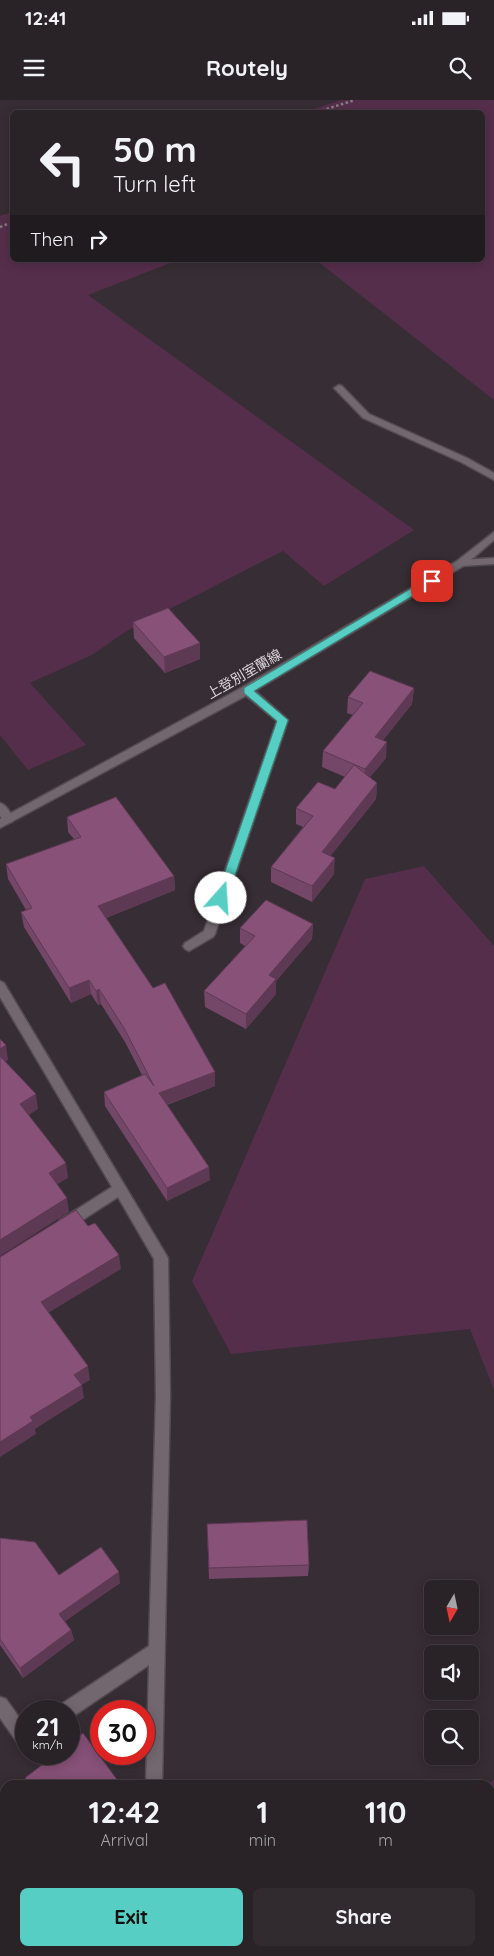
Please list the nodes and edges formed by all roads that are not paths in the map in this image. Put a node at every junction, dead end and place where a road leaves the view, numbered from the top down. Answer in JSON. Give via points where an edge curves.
{"nodes":[{"id":1,"x":339,"y":388,"type":"dead end"},
{"id":2,"x":494,"y":477,"type":"edge"},
{"id":3,"x":494,"y":535,"type":"edge"},
{"id":4,"x":494,"y":561,"type":"edge"},
{"id":5,"x":461,"y":563,"type":"junction"},
{"id":6,"x":247,"y":690,"type":"junction"},
{"id":7,"x":0,"y":807,"type":"edge"},
{"id":8,"x":4,"y":822,"type":"edge"},
{"id":9,"x":189,"y":946,"type":"dead end"},
{"id":10,"x":0,"y":986,"type":"edge"},
{"id":11,"x":120,"y":1189,"type":"junction"},
{"id":12,"x":56,"y":1230,"type":"edge"},
{"id":13,"x":156,"y":1651,"type":"junction"},
{"id":14,"x":80,"y":1702,"type":"edge"},
{"id":15,"x":0,"y":1705,"type":"edge"},
{"id":16,"x":15,"y":1726,"type":"edge"},
{"id":17,"x":154,"y":1780,"type":"edge"}],
"edges":[{"from":1,"to":2,"type":"street","via":[[366,416]]},
{"from":3,"to":5,"type":"street","name":"上登別室蘭線"},
{"from":4,"to":5,"type":"street"},
{"from":5,"to":6,"type":"street","name":"上登別室蘭線"},
{"from":6,"to":8,"type":"street","name":"上登別室蘭線"},
{"from":6,"to":9,"type":"street","via":[[283,720],[209,934]]},
{"from":7,"to":8,"type":"street"},
{"from":10,"to":11,"type":"street"},
{"from":11,"to":12,"type":"street"},
{"from":11,"to":13,"type":"street","via":[[161,1258],[163,1395]]},
{"from":13,"to":14,"type":"street"},
{"from":13,"to":17,"type":"street"},
{"from":15,"to":16,"type":"street"}]}
